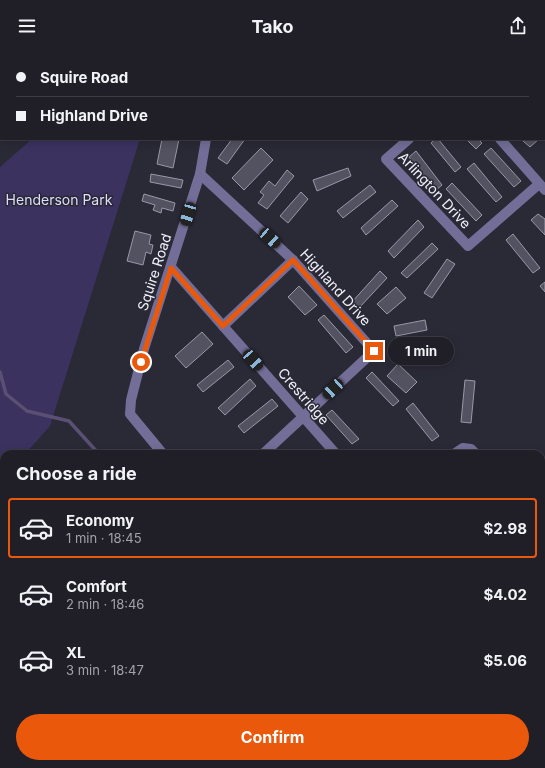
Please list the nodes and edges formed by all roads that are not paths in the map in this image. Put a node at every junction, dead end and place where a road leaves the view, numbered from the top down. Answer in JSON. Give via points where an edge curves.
{"nodes":[{"id":1,"x":206,"y":140,"type":"edge"},
{"id":2,"x":408,"y":140,"type":"edge"},
{"id":3,"x":501,"y":140,"type":"edge"},
{"id":4,"x":200,"y":174,"type":"junction"},
{"id":5,"x":542,"y":187,"type":"edge"},
{"id":6,"x":293,"y":260,"type":"junction"},
{"id":7,"x":171,"y":268,"type":"junction"},
{"id":8,"x":223,"y":326,"type":"junction"},
{"id":9,"x":303,"y":417,"type":"junction"},
{"id":10,"x":160,"y":450,"type":"edge"},
{"id":11,"x":268,"y":450,"type":"edge"},
{"id":12,"x":332,"y":450,"type":"edge"},
{"id":13,"x":460,"y":450,"type":"edge"},
{"id":14,"x":472,"y":450,"type":"edge"}],
"edges":[{"from":1,"to":4,"type":"street","name":"Squire Road"},
{"from":2,"to":5,"type":"street","name":"Arlington Drive","via":[[386,159],[468,246]]},
{"from":3,"to":5,"type":"street"},
{"from":4,"to":6,"type":"street","name":"Highland Drive"},
{"from":4,"to":7,"type":"street","name":"Squire Road"},
{"from":6,"to":8,"type":"street"},
{"from":6,"to":9,"type":"street","name":"Highland Drive","via":[[374,351]]},
{"from":7,"to":8,"type":"street","name":"Crestridge"},
{"from":7,"to":10,"type":"street","name":"Squire Road","via":[[144,349],[130,414]]},
{"from":8,"to":9,"type":"street","name":"Crestridge"},
{"from":9,"to":11,"type":"street","name":"Highland Drive"},
{"from":9,"to":12,"type":"street","name":"Crestridge"},
{"from":13,"to":14,"type":"street"}]}
